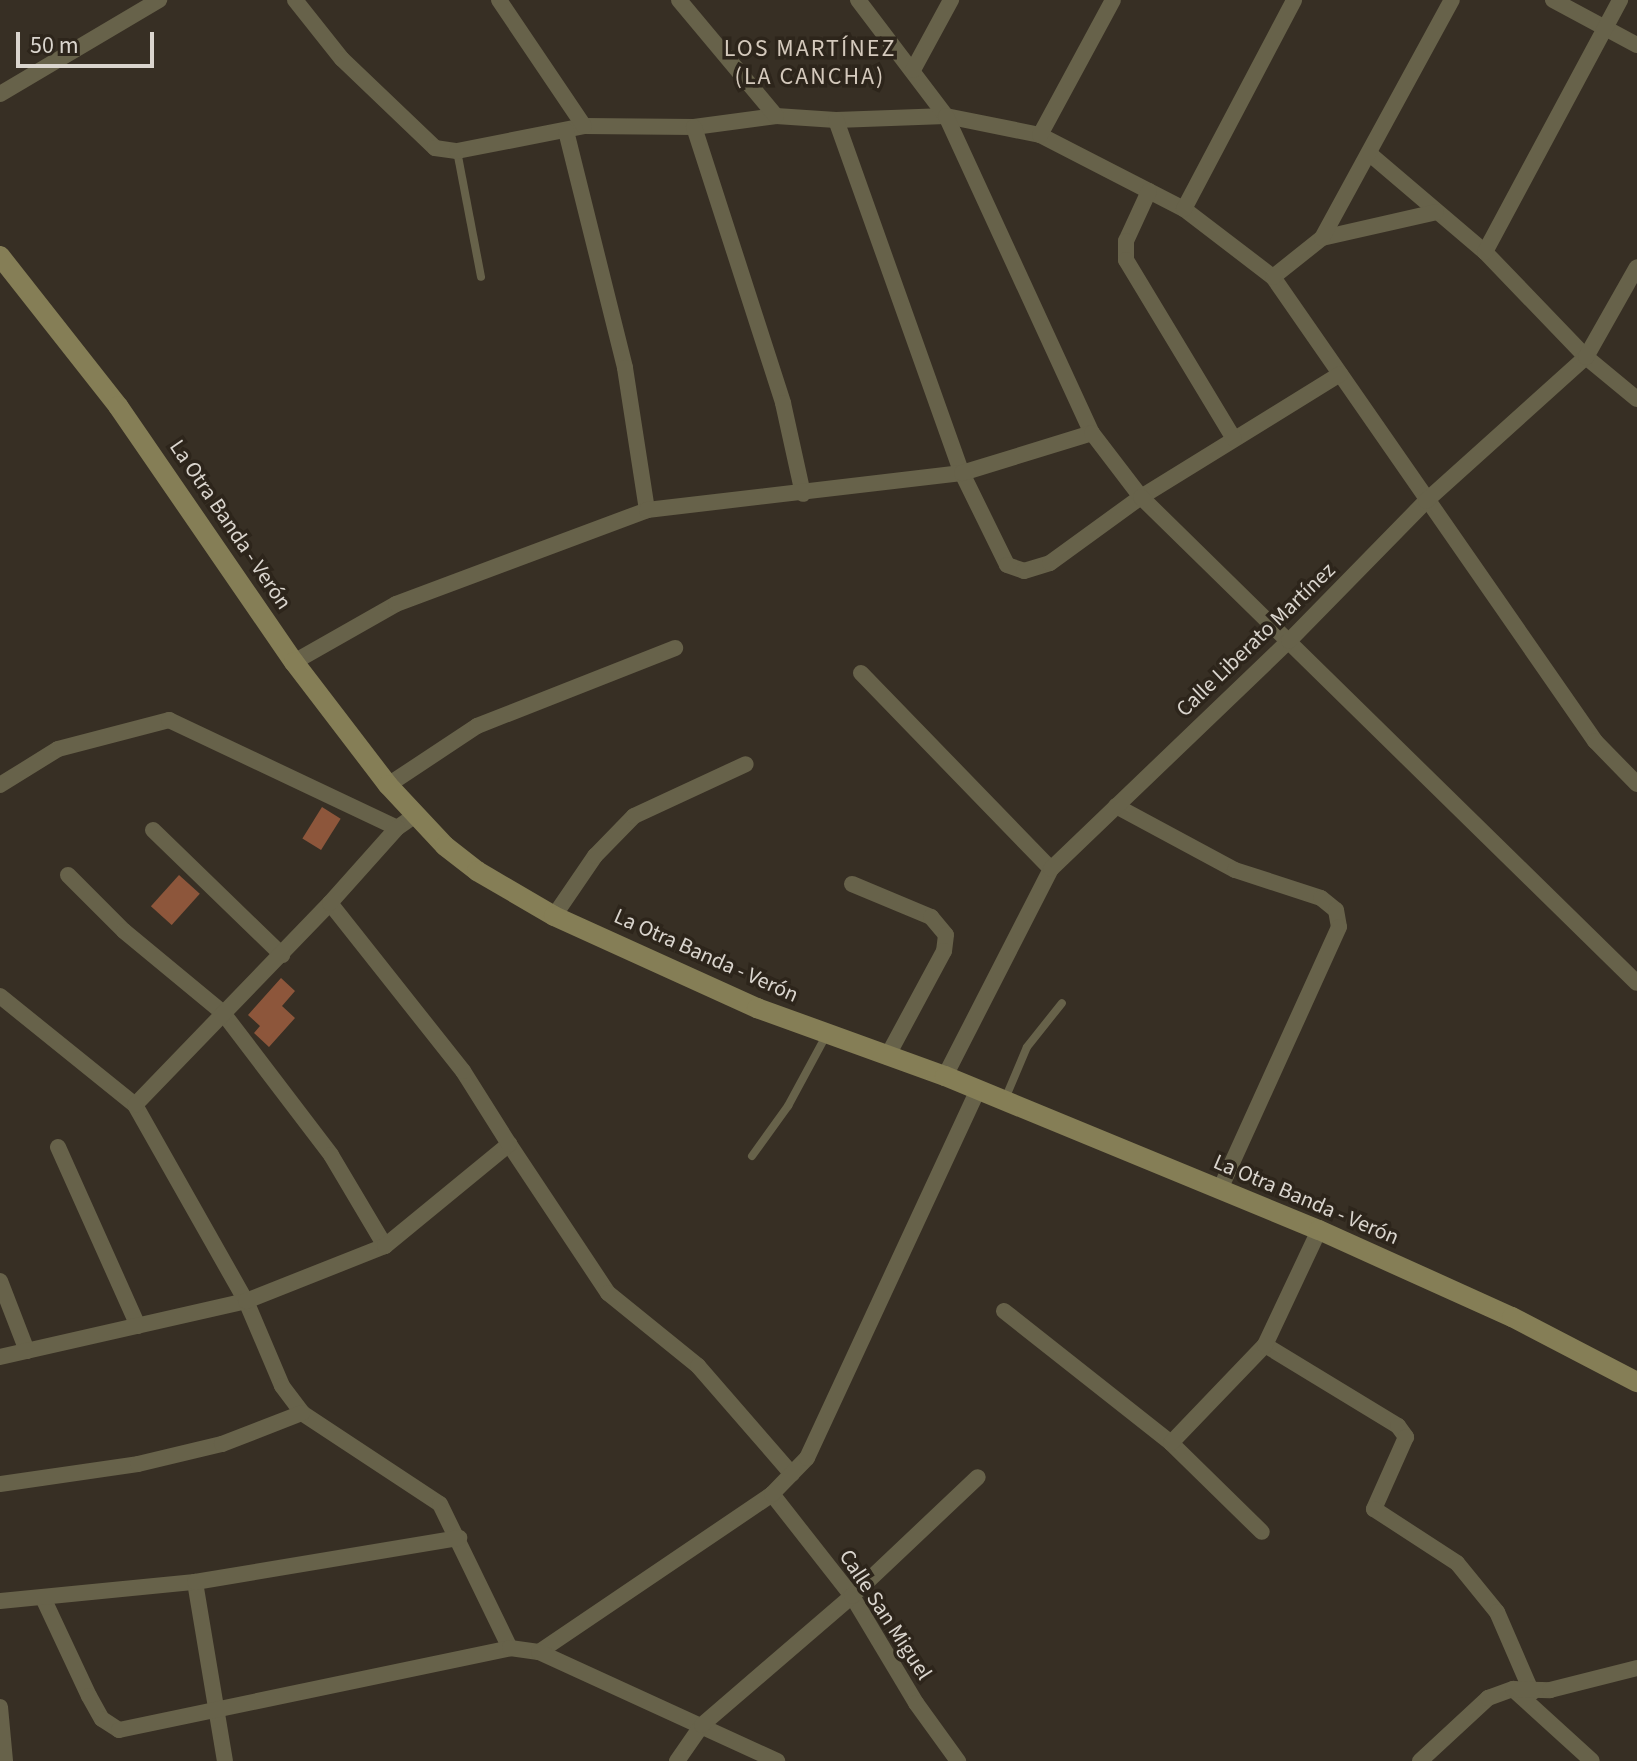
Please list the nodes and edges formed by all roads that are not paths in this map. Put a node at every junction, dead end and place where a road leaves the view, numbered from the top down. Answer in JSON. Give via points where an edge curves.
{"nodes":[{"id":1,"x":159,"y":0,"type":"edge"},
{"id":2,"x":295,"y":0,"type":"edge"},
{"id":3,"x":499,"y":0,"type":"edge"},
{"id":4,"x":679,"y":0,"type":"edge"},
{"id":5,"x":858,"y":0,"type":"edge"},
{"id":6,"x":951,"y":0,"type":"edge"},
{"id":7,"x":1113,"y":0,"type":"edge"},
{"id":8,"x":1294,"y":0,"type":"edge"},
{"id":9,"x":1452,"y":0,"type":"edge"},
{"id":10,"x":1553,"y":0,"type":"edge"},
{"id":11,"x":1620,"y":0,"type":"edge"},
{"id":12,"x":1606,"y":28,"type":"junction"},
{"id":13,"x":1637,"y":45,"type":"edge"},
{"id":14,"x":913,"y":70,"type":"junction"},
{"id":15,"x":0,"y":94,"type":"edge"},
{"id":16,"x":776,"y":116,"type":"junction"},
{"id":17,"x":946,"y":116,"type":"junction"},
{"id":18,"x":836,"y":120,"type":"junction"},
{"id":19,"x":584,"y":126,"type":"junction"},
{"id":20,"x":694,"y":127,"type":"junction"},
{"id":21,"x":566,"y":131,"type":"junction"},
{"id":22,"x":1040,"y":135,"type":"junction"},
{"id":23,"x":457,"y":151,"type":"junction"},
{"id":24,"x":1371,"y":155,"type":"junction"},
{"id":25,"x":1149,"y":191,"type":"junction"},
{"id":26,"x":1184,"y":209,"type":"junction"},
{"id":27,"x":1436,"y":212,"type":"junction"},
{"id":28,"x":1322,"y":238,"type":"junction"},
{"id":29,"x":1485,"y":252,"type":"junction"},
{"id":30,"x":0,"y":256,"type":"edge"},
{"id":31,"x":1637,"y":267,"type":"edge"},
{"id":32,"x":481,"y":277,"type":"dead end"},
{"id":33,"x":1273,"y":277,"type":"junction"},
{"id":34,"x":1586,"y":357,"type":"junction"},
{"id":35,"x":1340,"y":374,"type":"junction"},
{"id":36,"x":1637,"y":399,"type":"edge"},
{"id":37,"x":1092,"y":433,"type":"junction"},
{"id":38,"x":1234,"y":439,"type":"junction"},
{"id":39,"x":962,"y":473,"type":"junction"},
{"id":40,"x":803,"y":494,"type":"junction"},
{"id":41,"x":1141,"y":497,"type":"junction"},
{"id":42,"x":1426,"y":501,"type":"junction"},
{"id":43,"x":647,"y":510,"type":"junction"},
{"id":44,"x":1289,"y":641,"type":"junction"},
{"id":45,"x":675,"y":648,"type":"dead end"},
{"id":46,"x":294,"y":662,"type":"junction"},
{"id":47,"x":861,"y":673,"type":"dead end"},
{"id":48,"x":746,"y":764,"type":"dead end"},
{"id":49,"x":1637,"y":784,"type":"edge"},
{"id":50,"x":0,"y":785,"type":"edge"},
{"id":51,"x":388,"y":785,"type":"junction"},
{"id":52,"x":1116,"y":806,"type":"junction"},
{"id":53,"x":406,"y":822,"type":"junction"},
{"id":54,"x":153,"y":830,"type":"dead end"},
{"id":55,"x":1051,"y":869,"type":"junction"},
{"id":56,"x":68,"y":875,"type":"dead end"},
{"id":57,"x":852,"y":884,"type":"dead end"},
{"id":58,"x":330,"y":903,"type":"junction"},
{"id":59,"x":554,"y":916,"type":"junction"},
{"id":60,"x":282,"y":955,"type":"junction"},
{"id":61,"x":1637,"y":983,"type":"edge"},
{"id":62,"x":0,"y":996,"type":"edge"},
{"id":63,"x":1062,"y":1003,"type":"dead end"},
{"id":64,"x":223,"y":1013,"type":"junction"},
{"id":65,"x":828,"y":1034,"type":"junction"},
{"id":66,"x":887,"y":1057,"type":"junction"},
{"id":67,"x":945,"y":1076,"type":"junction"},
{"id":68,"x":978,"y":1089,"type":"junction"},
{"id":69,"x":1004,"y":1100,"type":"junction"},
{"id":70,"x":135,"y":1105,"type":"junction"},
{"id":71,"x":509,"y":1144,"type":"junction"},
{"id":72,"x":58,"y":1147,"type":"dead end"},
{"id":73,"x":752,"y":1156,"type":"dead end"},
{"id":74,"x":1220,"y":1189,"type":"junction"},
{"id":75,"x":1319,"y":1230,"type":"junction"},
{"id":76,"x":385,"y":1246,"type":"junction"},
{"id":77,"x":0,"y":1281,"type":"edge"},
{"id":78,"x":246,"y":1301,"type":"junction"},
{"id":79,"x":1004,"y":1311,"type":"dead end"},
{"id":80,"x":138,"y":1326,"type":"junction"},
{"id":81,"x":1265,"y":1345,"type":"junction"},
{"id":82,"x":27,"y":1351,"type":"junction"},
{"id":83,"x":0,"y":1357,"type":"edge"},
{"id":84,"x":1637,"y":1382,"type":"edge"},
{"id":85,"x":302,"y":1413,"type":"junction"},
{"id":86,"x":1171,"y":1443,"type":"junction"},
{"id":87,"x":792,"y":1474,"type":"junction"},
{"id":88,"x":978,"y":1477,"type":"dead end"},
{"id":89,"x":0,"y":1484,"type":"edge"},
{"id":90,"x":772,"y":1494,"type":"junction"},
{"id":91,"x":1262,"y":1532,"type":"dead end"},
{"id":92,"x":459,"y":1538,"type":"junction"},
{"id":93,"x":195,"y":1582,"type":"junction"},
{"id":94,"x":852,"y":1596,"type":"junction"},
{"id":95,"x":44,"y":1600,"type":"junction"},
{"id":96,"x":0,"y":1601,"type":"edge"},
{"id":97,"x":510,"y":1648,"type":"junction"},
{"id":98,"x":539,"y":1652,"type":"junction"},
{"id":99,"x":1637,"y":1668,"type":"edge"},
{"id":100,"x":1513,"y":1689,"type":"junction"},
{"id":101,"x":1532,"y":1693,"type":"junction"},
{"id":102,"x":0,"y":1707,"type":"edge"},
{"id":103,"x":216,"y":1712,"type":"junction"},
{"id":104,"x":702,"y":1725,"type":"junction"},
{"id":105,"x":950,"y":1758,"type":"edge"},
{"id":106,"x":5,"y":1761,"type":"edge"},
{"id":107,"x":225,"y":1761,"type":"edge"},
{"id":108,"x":677,"y":1761,"type":"edge"},
{"id":109,"x":777,"y":1761,"type":"edge"},
{"id":110,"x":1420,"y":1761,"type":"edge"},
{"id":111,"x":1592,"y":1761,"type":"edge"}],
"edges":[{"from":1,"to":15,"type":"street"},
{"from":2,"to":23,"type":"street","via":[[342,59],[435,148]]},
{"from":3,"to":19,"type":"street"},
{"from":4,"to":16,"type":"street"},
{"from":5,"to":14,"type":"street"},
{"from":6,"to":14,"type":"street"},
{"from":7,"to":22,"type":"street"},
{"from":8,"to":26,"type":"street"},
{"from":9,"to":24,"type":"street"},
{"from":10,"to":12,"type":"street"},
{"from":11,"to":12,"type":"street"},
{"from":12,"to":13,"type":"street"},
{"from":12,"to":29,"type":"street"},
{"from":14,"to":17,"type":"street"},
{"from":16,"to":18,"type":"street"},
{"from":16,"to":20,"type":"street"},
{"from":17,"to":18,"type":"street"},
{"from":17,"to":22,"type":"street"},
{"from":17,"to":37,"type":"street"},
{"from":18,"to":39,"type":"street"},
{"from":19,"to":20,"type":"street"},
{"from":19,"to":21,"type":"street"},
{"from":20,"to":40,"type":"street","via":[[783,403]]},
{"from":21,"to":23,"type":"street"},
{"from":21,"to":43,"type":"street","via":[[625,368]]},
{"from":22,"to":25,"type":"street"},
{"from":23,"to":32,"type":"lane"},
{"from":24,"to":27,"type":"street"},
{"from":24,"to":28,"type":"street"},
{"from":25,"to":26,"type":"street"},
{"from":25,"to":38,"type":"street","via":[[1126,241],[1126,260]]},
{"from":26,"to":33,"type":"street"},
{"from":27,"to":28,"type":"street"},
{"from":27,"to":29,"type":"street"},
{"from":28,"to":33,"type":"street"},
{"from":29,"to":34,"type":"street"},
{"from":30,"to":46,"type":"main road","name":"La Otra Banda - Verón","via":[[118,406]]},
{"from":31,"to":34,"type":"street","name":"Calle Liberato Martínez"},
{"from":33,"to":35,"type":"street"},
{"from":34,"to":36,"type":"street"},
{"from":34,"to":42,"type":"street","name":"Calle Liberato Martínez"},
{"from":35,"to":38,"type":"street"},
{"from":35,"to":42,"type":"street"},
{"from":37,"to":39,"type":"street"},
{"from":37,"to":41,"type":"street"},
{"from":38,"to":41,"type":"street"},
{"from":39,"to":40,"type":"street"},
{"from":39,"to":41,"type":"street","via":[[1007,565],[1024,571],[1073,549]]},
{"from":40,"to":43,"type":"street"},
{"from":41,"to":44,"type":"street"},
{"from":42,"to":44,"type":"street","name":"Calle Liberato Martínez"},
{"from":42,"to":49,"type":"street","via":[[1595,741]]},
{"from":43,"to":46,"type":"street","via":[[396,604]]},
{"from":44,"to":52,"type":"street","name":"Calle Liberato Martínez"},
{"from":44,"to":61,"type":"street"},
{"from":45,"to":51,"type":"street","via":[[477,726]]},
{"from":46,"to":51,"type":"main road","name":"La Otra Banda - Verón"},
{"from":47,"to":55,"type":"street"},
{"from":48,"to":59,"type":"street","via":[[634,816],[595,856]]},
{"from":50,"to":53,"type":"street","via":[[58,749],[169,720]]},
{"from":51,"to":53,"type":"main road","name":"La Otra Banda - Verón"},
{"from":52,"to":55,"type":"street","name":"Calle Liberato Martínez"},
{"from":52,"to":74,"type":"street","via":[[1235,870],[1321,898],[1336,910],[1339,927]]},
{"from":53,"to":58,"type":"street"},
{"from":53,"to":59,"type":"main road","name":"La Otra Banda - Verón"},
{"from":54,"to":60,"type":"street"},
{"from":55,"to":67,"type":"street","name":"Calle Liberato Martínez"},
{"from":56,"to":64,"type":"street","via":[[124,931]]},
{"from":57,"to":66,"type":"street","via":[[931,917],[946,935],[944,951]]},
{"from":58,"to":60,"type":"street"},
{"from":58,"to":71,"type":"street","via":[[463,1071]]},
{"from":59,"to":65,"type":"main road","name":"La Otra Banda - Verón"},
{"from":60,"to":64,"type":"street"},
{"from":62,"to":70,"type":"street"},
{"from":63,"to":69,"type":"lane","via":[[1027,1047]]},
{"from":64,"to":70,"type":"street"},
{"from":64,"to":76,"type":"street","via":[[331,1155]]},
{"from":65,"to":66,"type":"main road","name":"La Otra Banda - Verón"},
{"from":65,"to":73,"type":"lane","via":[[788,1106]]},
{"from":66,"to":67,"type":"main road","name":"La Otra Banda - Verón"},
{"from":67,"to":68,"type":"main road","name":"La Otra Banda - Verón"},
{"from":68,"to":69,"type":"main road","name":"La Otra Banda - Verón"},
{"from":68,"to":87,"type":"street","via":[[817,1443]]},
{"from":69,"to":74,"type":"main road","name":"La Otra Banda - Verón"},
{"from":70,"to":78,"type":"street"},
{"from":71,"to":76,"type":"street"},
{"from":71,"to":87,"type":"street","via":[[608,1293],[698,1366]]},
{"from":72,"to":80,"type":"street"},
{"from":74,"to":75,"type":"main road","name":"La Otra Banda - Verón"},
{"from":75,"to":81,"type":"street"},
{"from":75,"to":84,"type":"main road","name":"La Otra Banda - Verón","via":[[1512,1317]]},
{"from":76,"to":78,"type":"street"},
{"from":77,"to":82,"type":"street"},
{"from":78,"to":80,"type":"street"},
{"from":78,"to":85,"type":"street","via":[[282,1386]]},
{"from":79,"to":86,"type":"street"},
{"from":80,"to":82,"type":"street"},
{"from":81,"to":86,"type":"street"},
{"from":81,"to":101,"type":"street","via":[[1398,1426],[1406,1437],[1374,1509],[1457,1563],[1497,1612]]},
{"from":82,"to":83,"type":"street"},
{"from":85,"to":89,"type":"street","via":[[222,1444],[152,1461]]},
{"from":85,"to":92,"type":"street","via":[[417,1485],[440,1504]]},
{"from":86,"to":91,"type":"street"},
{"from":87,"to":90,"type":"street"},
{"from":88,"to":94,"type":"street"},
{"from":90,"to":94,"type":"street","name":"Calle San Miguel"},
{"from":90,"to":98,"type":"street"},
{"from":92,"to":93,"type":"street"},
{"from":92,"to":97,"type":"street"},
{"from":93,"to":95,"type":"street"},
{"from":93,"to":103,"type":"street"},
{"from":94,"to":104,"type":"street"},
{"from":94,"to":105,"type":"street","name":"Calle San Miguel"},
{"from":95,"to":96,"type":"street"},
{"from":95,"to":103,"type":"street","via":[[102,1719],[119,1730]]},
{"from":97,"to":98,"type":"street"},
{"from":97,"to":103,"type":"street"},
{"from":98,"to":104,"type":"street"},
{"from":99,"to":101,"type":"street"},
{"from":100,"to":101,"type":"street"},
{"from":100,"to":110,"type":"street","via":[[1488,1698]]},
{"from":100,"to":111,"type":"street"},
{"from":102,"to":106,"type":"street"},
{"from":103,"to":107,"type":"street"},
{"from":104,"to":108,"type":"street"},
{"from":104,"to":109,"type":"street"}]}
